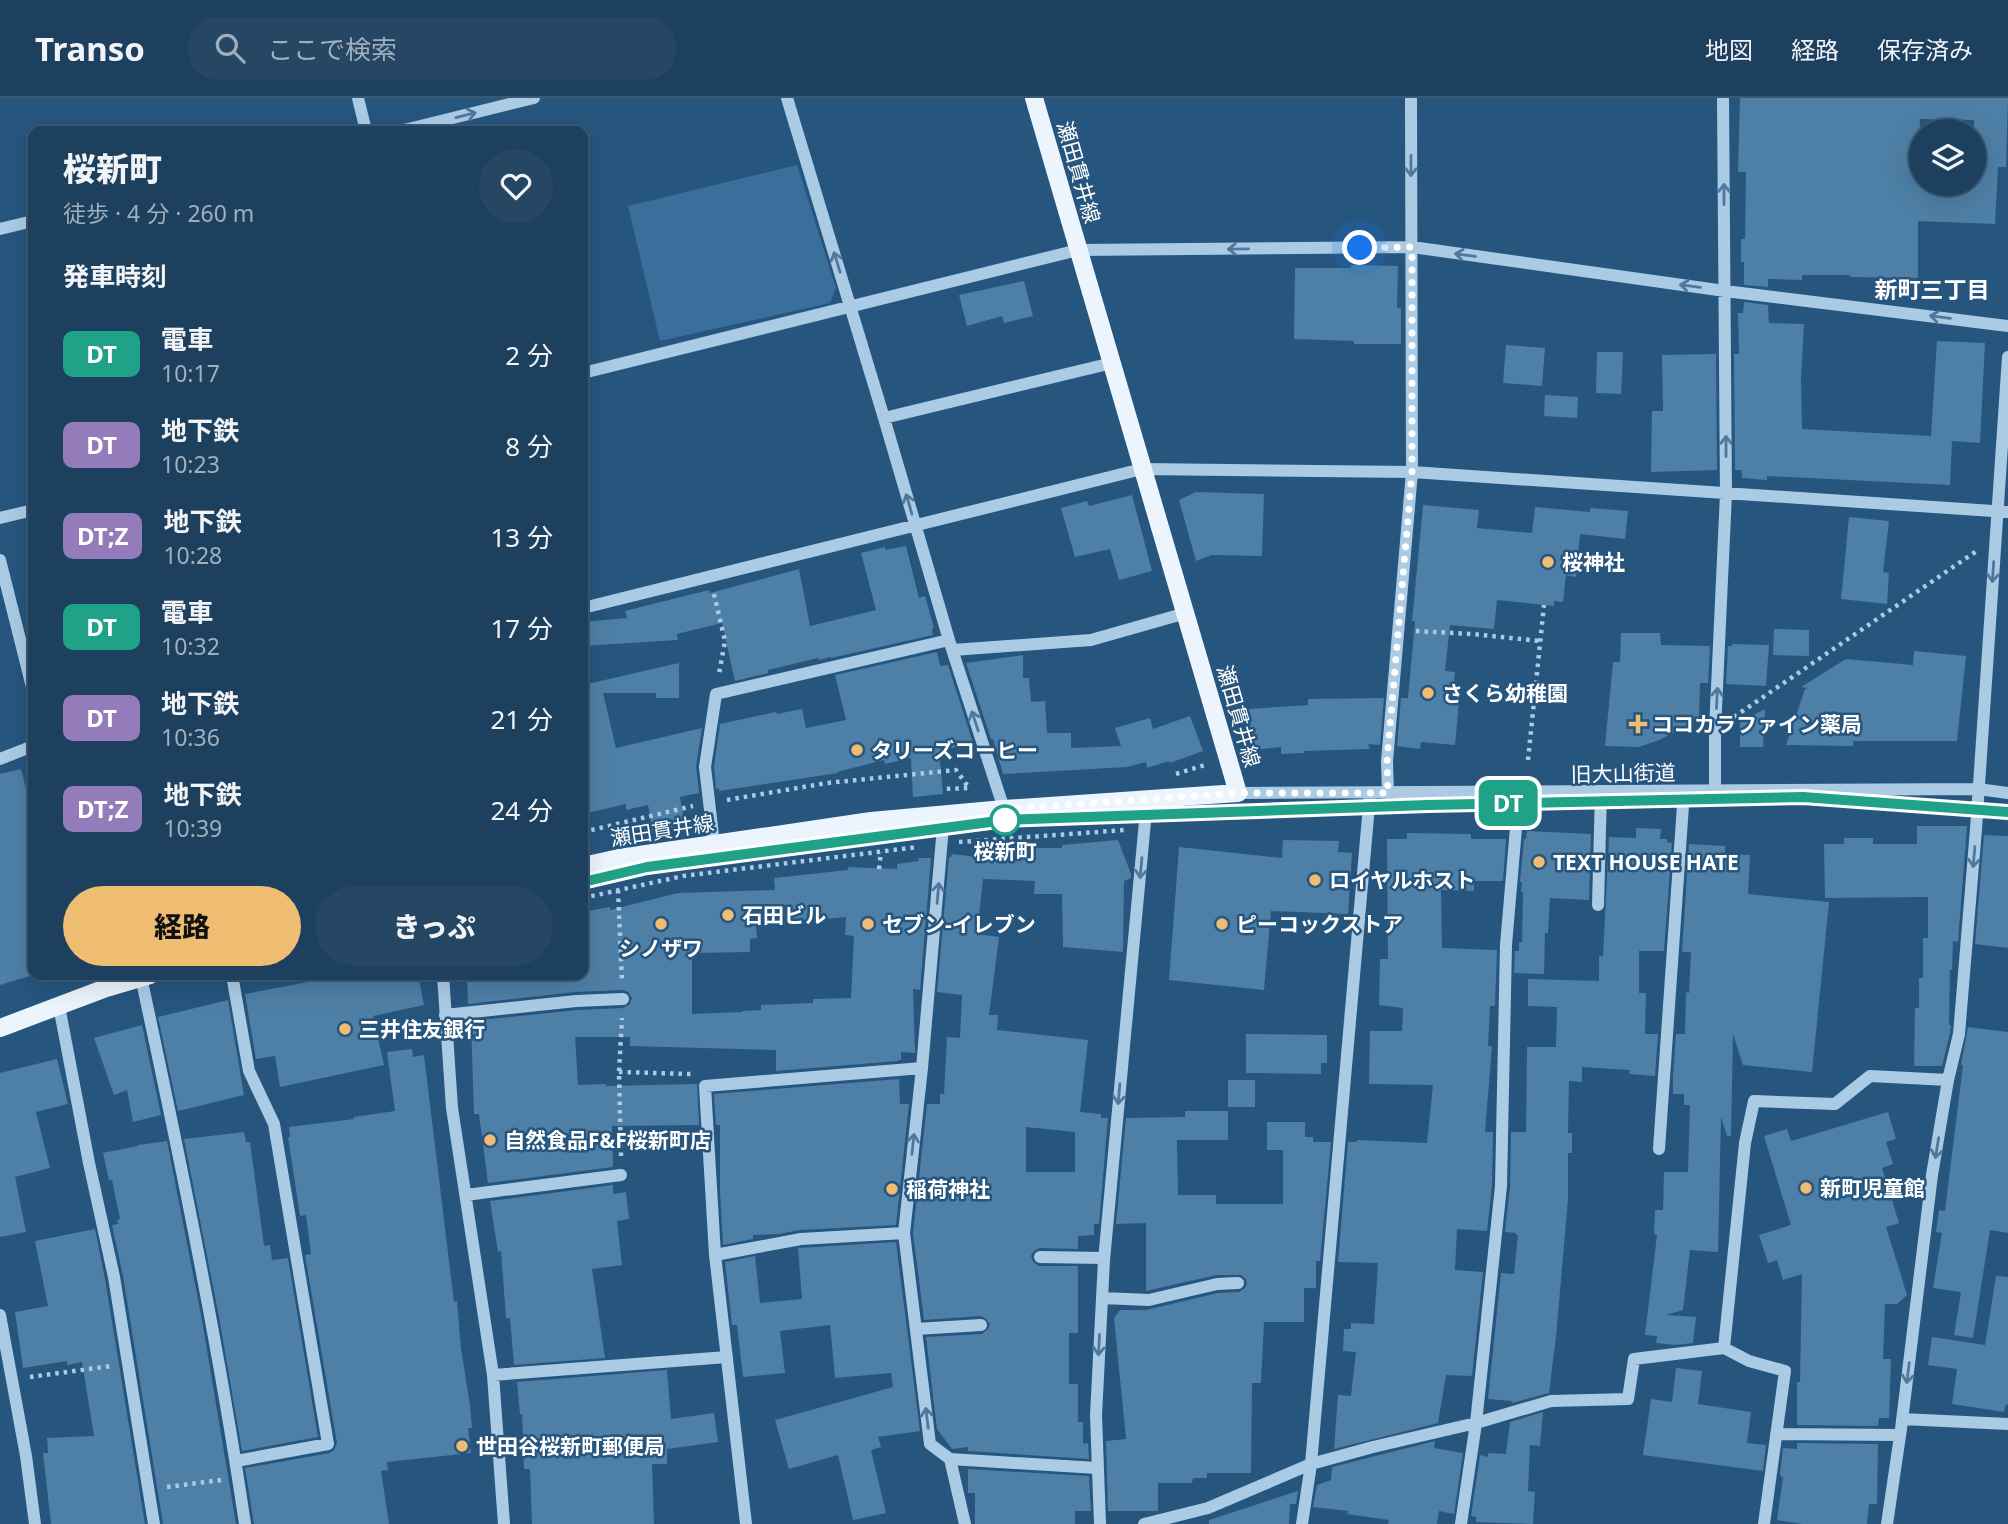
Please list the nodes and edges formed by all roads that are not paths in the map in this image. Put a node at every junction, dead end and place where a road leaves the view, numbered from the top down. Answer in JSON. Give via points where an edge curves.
{"nodes":[{"id":1,"x":358,"y":98,"type":"edge"},
{"id":2,"x":534,"y":98,"type":"edge"},
{"id":3,"x":787,"y":98,"type":"edge"},
{"id":4,"x":1034,"y":98,"type":"edge"},
{"id":5,"x":1411,"y":98,"type":"edge"},
{"id":6,"x":1723,"y":98,"type":"edge"},
{"id":7,"x":365,"y":126,"type":"edge"},
{"id":8,"x":420,"y":126,"type":"edge"},
{"id":9,"x":28,"y":222,"type":"edge"},
{"id":10,"x":0,"y":229,"type":"edge"},
{"id":11,"x":1412,"y":247,"type":"junction"},
{"id":12,"x":1078,"y":250,"type":"junction"},
{"id":13,"x":1725,"y":290,"type":"junction"},
{"id":14,"x":850,"y":306,"type":"junction"},
{"id":15,"x":2008,"y":326,"type":"edge"},
{"id":16,"x":2008,"y":357,"type":"edge"},
{"id":17,"x":1112,"y":363,"type":"junction"},
{"id":18,"x":588,"y":372,"type":"edge"},
{"id":19,"x":884,"y":418,"type":"junction"},
{"id":20,"x":1142,"y":469,"type":"junction"},
{"id":21,"x":1412,"y":472,"type":"junction"},
{"id":22,"x":1727,"y":494,"type":"junction"},
{"id":23,"x":28,"y":511,"type":"edge"},
{"id":24,"x":2003,"y":512,"type":"edge"},
{"id":25,"x":0,"y":518,"type":"edge"},
{"id":26,"x":916,"y":527,"type":"junction"},
{"id":27,"x":0,"y":560,"type":"edge"},
{"id":28,"x":588,"y":607,"type":"edge"},
{"id":29,"x":1186,"y":613,"type":"junction"},
{"id":30,"x":951,"y":645,"type":"junction"},
{"id":31,"x":28,"y":671,"type":"edge"},
{"id":32,"x":28,"y":748,"type":"edge"},
{"id":33,"x":0,"y":759,"type":"edge"},
{"id":34,"x":1978,"y":789,"type":"junction"},
{"id":35,"x":1715,"y":790,"type":"junction"},
{"id":36,"x":1684,"y":791,"type":"junction"},
{"id":37,"x":1601,"y":792,"type":"junction"},
{"id":38,"x":1238,"y":793,"type":"junction"},
{"id":39,"x":1388,"y":793,"type":"junction"},
{"id":40,"x":1519,"y":793,"type":"junction"},
{"id":41,"x":2008,"y":793,"type":"edge"},
{"id":42,"x":1370,"y":794,"type":"junction"},
{"id":43,"x":1147,"y":800,"type":"junction"},
{"id":44,"x":1004,"y":809,"type":"junction"},
{"id":45,"x":944,"y":816,"type":"junction"},
{"id":46,"x":714,"y":844,"type":"junction"},
{"id":47,"x":588,"y":865,"type":"edge"},
{"id":48,"x":1598,"y":905,"type":"dead end"},
{"id":49,"x":147,"y":980,"type":"edge"},
{"id":50,"x":233,"y":980,"type":"edge"},
{"id":51,"x":443,"y":980,"type":"edge"},
{"id":52,"x":105,"y":981,"type":"edge"},
{"id":53,"x":623,"y":999,"type":"road end"},
{"id":54,"x":59,"y":1006,"type":"junction"},
{"id":55,"x":445,"y":1015,"type":"junction"},
{"id":56,"x":0,"y":1028,"type":"edge"},
{"id":57,"x":922,"y":1068,"type":"junction"},
{"id":58,"x":1948,"y":1080,"type":"junction"},
{"id":59,"x":1659,"y":1149,"type":"dead end"},
{"id":60,"x":621,"y":1175,"type":"road end"},
{"id":61,"x":466,"y":1195,"type":"junction"},
{"id":62,"x":904,"y":1233,"type":"junction"},
{"id":63,"x":715,"y":1255,"type":"junction"},
{"id":64,"x":1040,"y":1257,"type":"dead end"},
{"id":65,"x":1104,"y":1258,"type":"junction"},
{"id":66,"x":1238,"y":1283,"type":"dead end"},
{"id":67,"x":1102,"y":1298,"type":"junction"},
{"id":68,"x":0,"y":1315,"type":"edge"},
{"id":69,"x":981,"y":1325,"type":"dead end"},
{"id":70,"x":916,"y":1329,"type":"junction"},
{"id":71,"x":1724,"y":1348,"type":"junction"},
{"id":72,"x":727,"y":1357,"type":"junction"},
{"id":73,"x":493,"y":1375,"type":"junction"},
{"id":74,"x":1902,"y":1419,"type":"junction"},
{"id":75,"x":1476,"y":1423,"type":"junction"},
{"id":76,"x":2008,"y":1424,"type":"edge"},
{"id":77,"x":1776,"y":1434,"type":"junction"},
{"id":78,"x":1900,"y":1435,"type":"junction"},
{"id":79,"x":950,"y":1459,"type":"junction"},
{"id":80,"x":236,"y":1461,"type":"junction"},
{"id":81,"x":1311,"y":1464,"type":"junction"},
{"id":82,"x":1097,"y":1468,"type":"junction"},
{"id":83,"x":35,"y":1524,"type":"edge"},
{"id":84,"x":154,"y":1524,"type":"edge"},
{"id":85,"x":245,"y":1524,"type":"edge"},
{"id":86,"x":504,"y":1524,"type":"edge"},
{"id":87,"x":746,"y":1524,"type":"edge"},
{"id":88,"x":965,"y":1524,"type":"edge"},
{"id":89,"x":1100,"y":1524,"type":"edge"},
{"id":90,"x":1144,"y":1524,"type":"edge"},
{"id":91,"x":1306,"y":1524,"type":"edge"},
{"id":92,"x":1461,"y":1524,"type":"edge"},
{"id":93,"x":1764,"y":1524,"type":"edge"},
{"id":94,"x":1887,"y":1524,"type":"edge"}],
"edges":[{"from":1,"to":7,"type":"street"},
{"from":8,"to":2,"type":"street","one_way":true},
{"from":14,"to":3,"type":"street","one_way":true},
{"from":4,"to":12,"type":"main road","name":"瀬田貫井線"},
{"from":5,"to":11,"type":"street","one_way":true},
{"from":13,"to":6,"type":"street","one_way":true},
{"from":9,"to":10,"type":"street"},
{"from":11,"to":12,"type":"street","one_way":true},
{"from":13,"to":11,"type":"street","one_way":true},
{"from":11,"to":21,"type":"street"},
{"from":12,"to":14,"type":"street"},
{"from":12,"to":17,"type":"main road","name":"瀬田貫井線"},
{"from":15,"to":13,"type":"street","one_way":true},
{"from":22,"to":13,"type":"street","one_way":true},
{"from":14,"to":18,"type":"street"},
{"from":14,"to":19,"type":"street"},
{"from":16,"to":24,"type":"street"},
{"from":17,"to":19,"type":"street"},
{"from":17,"to":20,"type":"main road","name":"瀬田貫井線"},
{"from":26,"to":19,"type":"street","one_way":true},
{"from":20,"to":21,"type":"street"},
{"from":20,"to":26,"type":"street"},
{"from":20,"to":29,"type":"main road","name":"瀬田貫井線"},
{"from":21,"to":22,"type":"street"},
{"from":21,"to":39,"type":"street"},
{"from":22,"to":24,"type":"street"},
{"from":35,"to":22,"type":"street","one_way":true},
{"from":23,"to":25,"type":"street"},
{"from":24,"to":34,"type":"street","one_way":true,"via":[[1996,538]]},
{"from":26,"to":28,"type":"street"},
{"from":26,"to":30,"type":"street"},
{"from":27,"to":31,"type":"street"},
{"from":29,"to":30,"type":"street","via":[[1091,640]]},
{"from":29,"to":38,"type":"main road","name":"瀬田貫井線"},
{"from":44,"to":30,"type":"street","one_way":true},
{"from":30,"to":46,"type":"street","via":[[716,694],[705,767]]},
{"from":32,"to":33,"type":"street"},
{"from":34,"to":35,"type":"street","name":"旧大山街道"},
{"from":34,"to":41,"type":"street","name":"旧大山街道"},
{"from":34,"to":58,"type":"street","one_way":true,"via":[[1959,1034]]},
{"from":35,"to":36,"type":"street","name":"旧大山街道"},
{"from":36,"to":37,"type":"street","name":"旧大山街道"},
{"from":36,"to":59,"type":"street"},
{"from":37,"to":40,"type":"street","name":"旧大山街道"},
{"from":37,"to":48,"type":"street"},
{"from":38,"to":42,"type":"street","name":"旧大山街道"},
{"from":38,"to":43,"type":"main road","name":"瀬田貫井線"},
{"from":39,"to":40,"type":"street","name":"旧大山街道"},
{"from":39,"to":42,"type":"street","name":"旧大山街道"},
{"from":40,"to":75,"type":"street","via":[[1506,945],[1502,1186]]},
{"from":42,"to":81,"type":"street"},
{"from":43,"to":44,"type":"main road","name":"瀬田貫井線"},
{"from":43,"to":65,"type":"street","one_way":true},
{"from":44,"to":45,"type":"main road","name":"瀬田貫井線"},
{"from":45,"to":46,"type":"main road","name":"瀬田貫井線","via":[[870,821]]},
{"from":57,"to":45,"type":"street","one_way":true},
{"from":46,"to":47,"type":"main road","name":"瀬田貫井線"},
{"from":49,"to":80,"type":"street"},
{"from":50,"to":80,"type":"street","via":[[249,1071],[274,1124],[328,1444]]},
{"from":51,"to":55,"type":"street"},
{"from":52,"to":54,"type":"main road"},
{"from":53,"to":55,"type":"street"},
{"from":54,"to":56,"type":"main road"},
{"from":54,"to":84,"type":"street","via":[[114,1277]]},
{"from":55,"to":61,"type":"street","via":[[452,1108]]},
{"from":62,"to":57,"type":"street","one_way":true},
{"from":57,"to":63,"type":"street","via":[[705,1086]]},
{"from":58,"to":71,"type":"street","via":[[1870,1076],[1835,1104],[1754,1101],[1745,1143]]},
{"from":58,"to":74,"type":"street","one_way":true},
{"from":60,"to":61,"type":"street"},
{"from":61,"to":73,"type":"street"},
{"from":62,"to":63,"type":"street","via":[[801,1239]]},
{"from":62,"to":70,"type":"street"},
{"from":63,"to":72,"type":"street"},
{"from":64,"to":65,"type":"street"},
{"from":65,"to":67,"type":"street"},
{"from":66,"to":67,"type":"street","via":[[1149,1300]]},
{"from":67,"to":82,"type":"street","one_way":true},
{"from":68,"to":83,"type":"street"},
{"from":69,"to":70,"type":"street"},
{"from":79,"to":70,"type":"street","one_way":true,"via":[[930,1444]]},
{"from":71,"to":75,"type":"street","via":[[1634,1359],[1628,1399],[1551,1401]]},
{"from":71,"to":77,"type":"street","via":[[1785,1371]]},
{"from":72,"to":73,"type":"street"},
{"from":72,"to":87,"type":"street"},
{"from":73,"to":86,"type":"street"},
{"from":74,"to":76,"type":"street"},
{"from":74,"to":78,"type":"street"},
{"from":75,"to":81,"type":"street"},
{"from":75,"to":92,"type":"street"},
{"from":77,"to":78,"type":"street"},
{"from":77,"to":93,"type":"street"},
{"from":78,"to":94,"type":"street"},
{"from":79,"to":82,"type":"street"},
{"from":79,"to":88,"type":"street"},
{"from":80,"to":85,"type":"street"},
{"from":81,"to":90,"type":"street","via":[[1208,1508]]},
{"from":81,"to":91,"type":"street"},
{"from":82,"to":89,"type":"street"}]}
